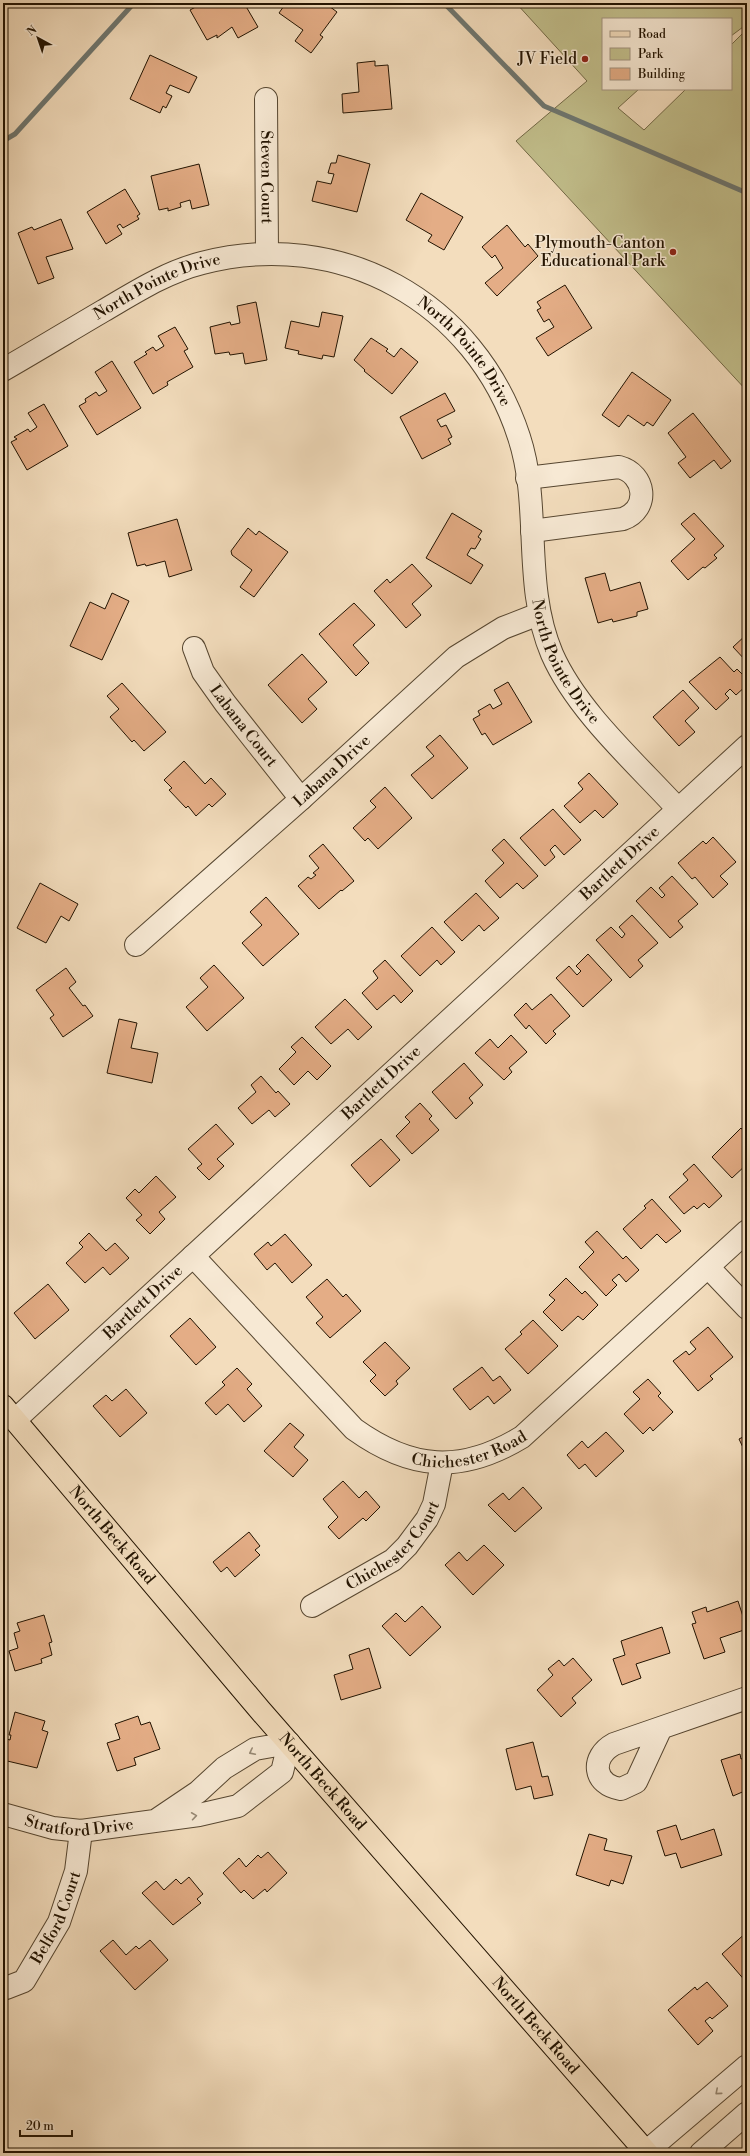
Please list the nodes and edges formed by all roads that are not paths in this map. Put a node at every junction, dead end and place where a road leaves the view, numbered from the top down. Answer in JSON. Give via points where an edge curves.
{"nodes":[{"id":1,"x":266,"y":99,"type":"dead end"},
{"id":2,"x":267,"y":254,"type":"junction"},
{"id":3,"x":3,"y":370,"type":"edge"},
{"id":4,"x":527,"y":478,"type":"junction"},
{"id":5,"x":532,"y":531,"type":"junction"},
{"id":6,"x":539,"y":614,"type":"junction"},
{"id":7,"x":194,"y":648,"type":"dead end"},
{"id":8,"x":747,"y":746,"type":"edge"},
{"id":9,"x":301,"y":799,"type":"junction"},
{"id":10,"x":678,"y":809,"type":"junction"},
{"id":11,"x":136,"y":945,"type":"dead end"},
{"id":12,"x":747,"y":1231,"type":"edge"},
{"id":13,"x":193,"y":1256,"type":"junction"},
{"id":14,"x":708,"y":1267,"type":"junction"},
{"id":15,"x":747,"y":1308,"type":"edge"},
{"id":16,"x":9,"y":1413,"type":"edge"},
{"id":17,"x":442,"y":1463,"type":"junction"},
{"id":18,"x":312,"y":1606,"type":"dead end"},
{"id":19,"x":747,"y":1698,"type":"edge"},
{"id":20,"x":661,"y":1728,"type":"dead end"},
{"id":21,"x":289,"y":1743,"type":"junction"},
{"id":22,"x":3,"y":1814,"type":"edge"},
{"id":23,"x":156,"y":1821,"type":"junction"},
{"id":24,"x":80,"y":1831,"type":"junction"},
{"id":25,"x":6,"y":1988,"type":"dead end"},
{"id":26,"x":747,"y":2066,"type":"edge"},
{"id":27,"x":747,"y":2113,"type":"edge"},
{"id":28,"x":646,"y":2152,"type":"edge"},
{"id":29,"x":701,"y":2153,"type":"edge"}],
"edges":[{"from":1,"to":2,"type":"street","name":"Steven Court"},
{"from":2,"to":3,"type":"street","name":"North Pointe Drive","via":[[237,256],[200,263],[168,275]]},
{"from":2,"to":4,"type":"street","name":"North Pointe Drive","via":[[317,258],[360,269],[401,288],[440,316],[471,347],[499,388],[519,437]]},
{"from":4,"to":5,"type":"street","name":"North Pointe Drive"},
{"from":4,"to":5,"type":"street","via":[[619,467],[634,475],[639,482],[641,493],[639,509],[623,519]]},
{"from":5,"to":6,"type":"street","name":"North Pointe Drive","via":[[534,582]]},
{"from":6,"to":9,"type":"street","name":"Labana Drive","via":[[502,628],[456,657]]},
{"from":6,"to":10,"type":"street","name":"North Pointe Drive","via":[[553,655],[574,694]]},
{"from":7,"to":9,"type":"street","name":"Labana Court","via":[[203,672]]},
{"from":8,"to":10,"type":"street","name":"Bartlett Drive"},
{"from":9,"to":11,"type":"street","name":"Labana Drive"},
{"from":10,"to":13,"type":"street","name":"Bartlett Drive"},
{"from":12,"to":14,"type":"street","name":"Chichester Road"},
{"from":13,"to":16,"type":"street","name":"Bartlett Drive"},
{"from":13,"to":17,"type":"street","name":"Chichester Road","via":[[354,1429],[372,1442],[398,1455]]},
{"from":14,"to":15,"type":"street"},
{"from":14,"to":17,"type":"street","name":"Chichester Road","via":[[522,1438],[484,1456]]},
{"from":16,"to":21,"type":"main road","name":"North Beck Road"},
{"from":17,"to":18,"type":"street","name":"Chichester Court","via":[[434,1504],[427,1519],[407,1546],[393,1560]]},
{"from":19,"to":20,"type":"street"},
{"from":21,"to":23,"type":"street","name":"Stratford Drive","one_way":true,"via":[[255,1749],[224,1768],[198,1792]]},
{"from":23,"to":21,"type":"street","name":"Stratford Drive","one_way":true,"via":[[238,1806],[282,1772]]},
{"from":21,"to":28,"type":"main road","name":"North Beck Road"},
{"from":22,"to":24,"type":"street","name":"Stratford Drive","via":[[53,1828]]},
{"from":23,"to":24,"type":"street","name":"Stratford Drive"},
{"from":24,"to":25,"type":"street","name":"Belford Court","via":[[76,1871],[59,1922],[24,1981]]},
{"from":26,"to":28,"type":"street","one_way":true},
{"from":27,"to":29,"type":"street"}]}
